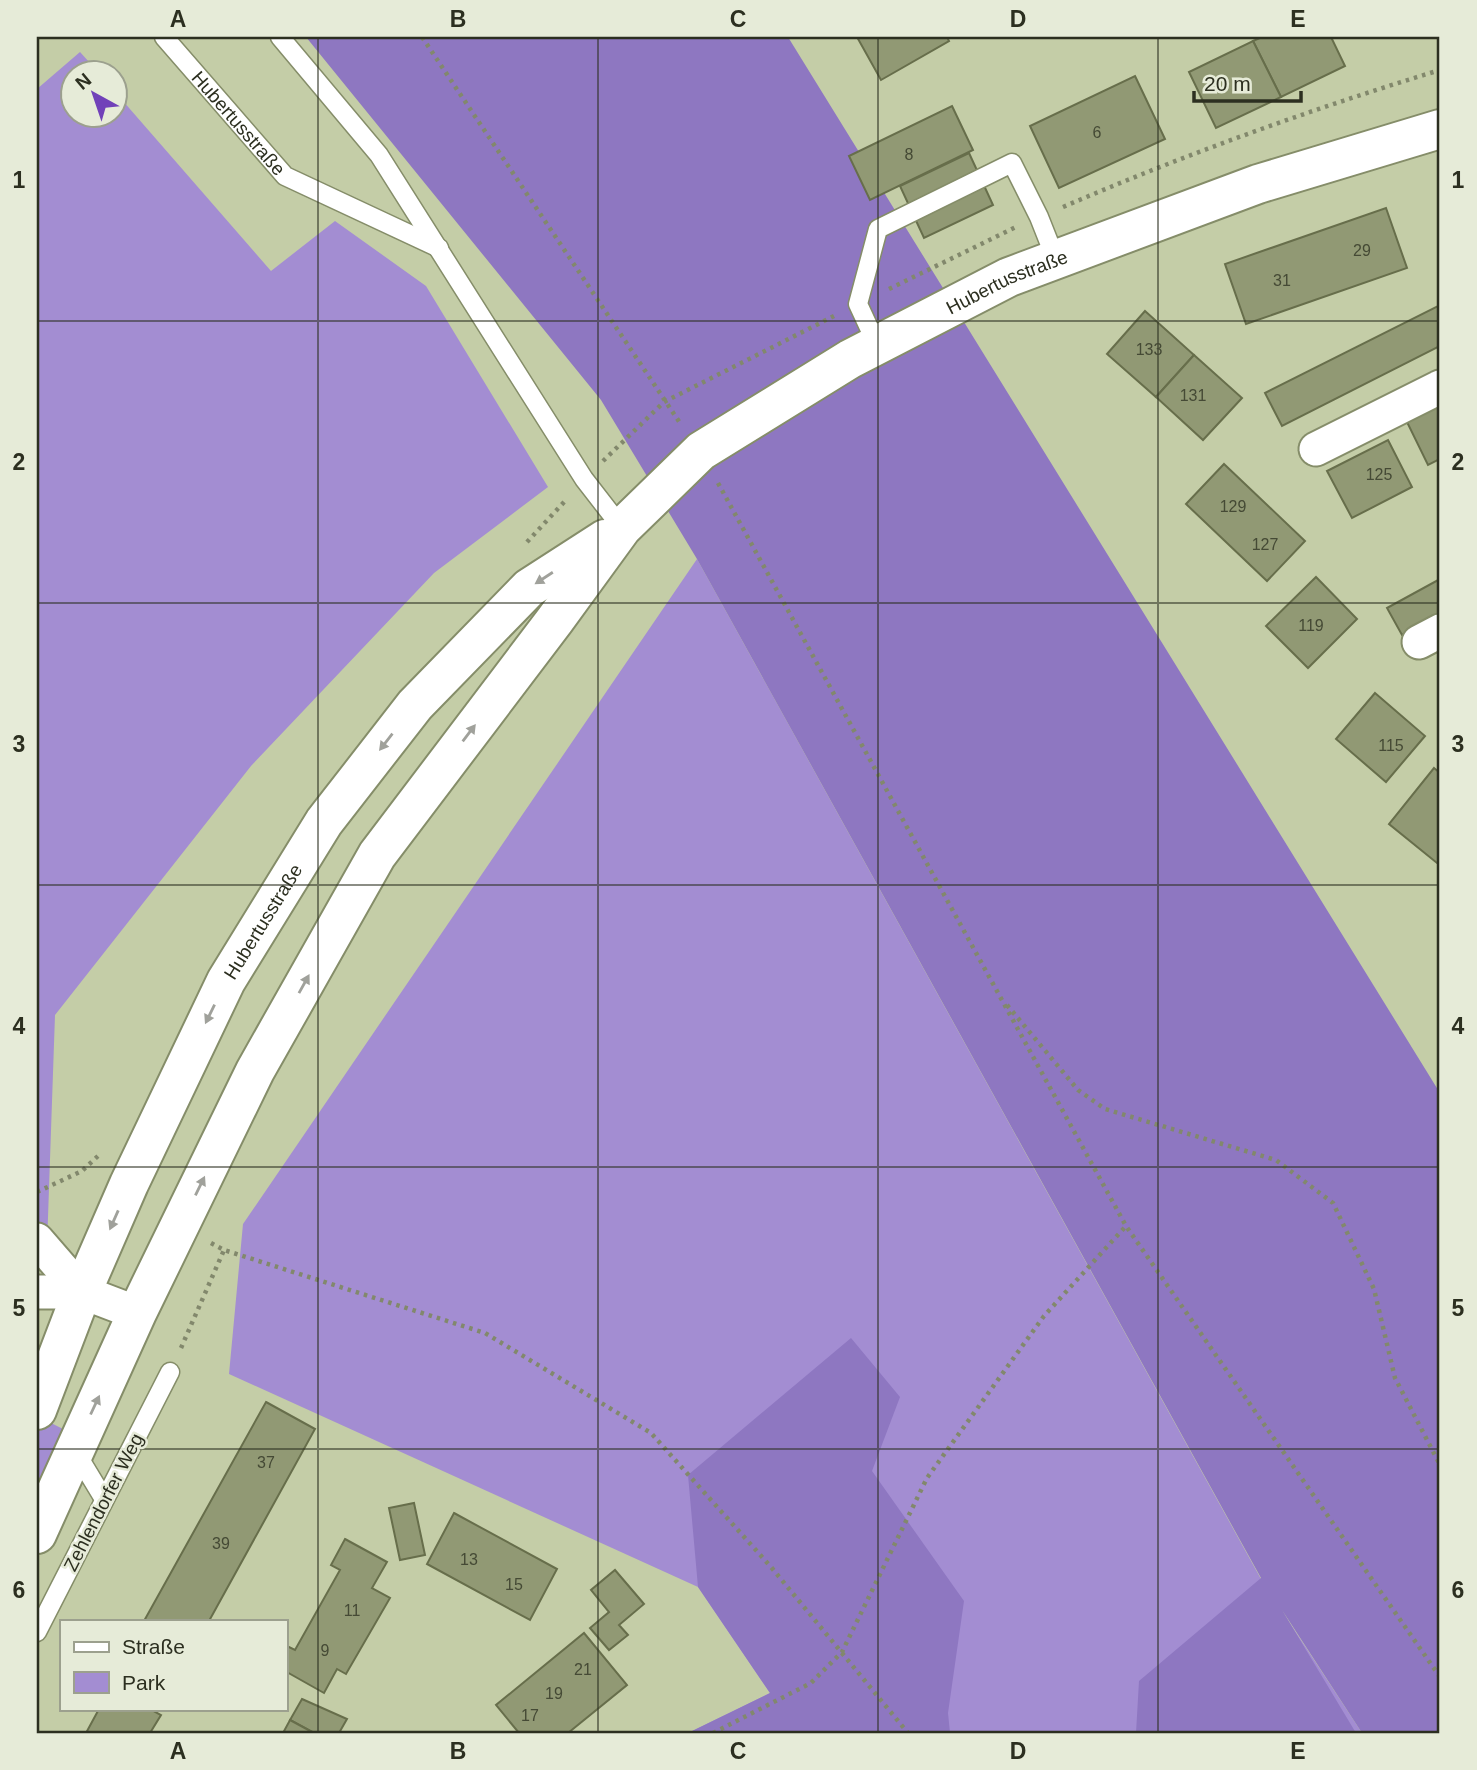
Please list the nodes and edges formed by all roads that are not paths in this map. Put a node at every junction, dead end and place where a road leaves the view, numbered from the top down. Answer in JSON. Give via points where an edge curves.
{"nodes":[{"id":1,"x":164,"y":37,"type":"edge"},
{"id":2,"x":279,"y":37,"type":"edge"},
{"id":3,"x":1440,"y":129,"type":"edge"},
{"id":4,"x":439,"y":248,"type":"junction"},
{"id":5,"x":1056,"y":260,"type":"junction"},
{"id":6,"x":877,"y":345,"type":"junction"},
{"id":7,"x":1440,"y":387,"type":"edge"},
{"id":8,"x":1316,"y":449,"type":"dead end"},
{"id":9,"x":622,"y":528,"type":"junction"},
{"id":10,"x":37,"y":1240,"type":"edge"},
{"id":11,"x":37,"y":1292,"type":"edge"},
{"id":12,"x":82,"y":1292,"type":"junction"},
{"id":13,"x":137,"y":1313,"type":"junction"},
{"id":14,"x":170,"y":1372,"type":"road end"},
{"id":15,"x":37,"y":1410,"type":"edge"},
{"id":16,"x":75,"y":1450,"type":"junction"},
{"id":17,"x":104,"y":1499,"type":"junction"},
{"id":18,"x":37,"y":1534,"type":"edge"},
{"id":19,"x":37,"y":1632,"type":"edge"}],
"edges":[{"from":1,"to":4,"type":"lane","name":"Hubertusstraße","via":[[285,176]]},
{"from":2,"to":4,"type":"lane","via":[[379,155]]},
{"from":3,"to":5,"type":"street","name":"Hubertusstraße","via":[[1258,184]]},
{"from":4,"to":9,"type":"lane","via":[[584,479]]},
{"from":5,"to":6,"type":"street","name":"Hubertusstraße","via":[[1009,277]]},
{"from":5,"to":6,"type":"lane","via":[[1012,163],[878,229],[858,304]]},
{"from":6,"to":9,"type":"street","name":"Hubertusstraße","via":[[701,451]]},
{"from":7,"to":8,"type":"street"},
{"from":9,"to":12,"type":"street","name":"Hubertusstraße","one_way":true,"via":[[529,588],[415,705],[324,822],[226,981]]},
{"from":13,"to":9,"type":"street","name":"Hubertusstraße","one_way":true,"via":[[254,1071],[377,855]]},
{"from":10,"to":12,"type":"street"},
{"from":11,"to":12,"type":"street"},
{"from":12,"to":13,"type":"street"},
{"from":12,"to":15,"type":"street","name":"Hubertusstraße"},
{"from":16,"to":13,"type":"street","name":"Hubertusstraße","one_way":true},
{"from":14,"to":17,"type":"lane","name":"Zehlendorfer Weg"},
{"from":16,"to":17,"type":"lane"},
{"from":16,"to":18,"type":"street","name":"Hubertusstraße"},
{"from":17,"to":19,"type":"lane","name":"Zehlendorfer Weg"}]}
